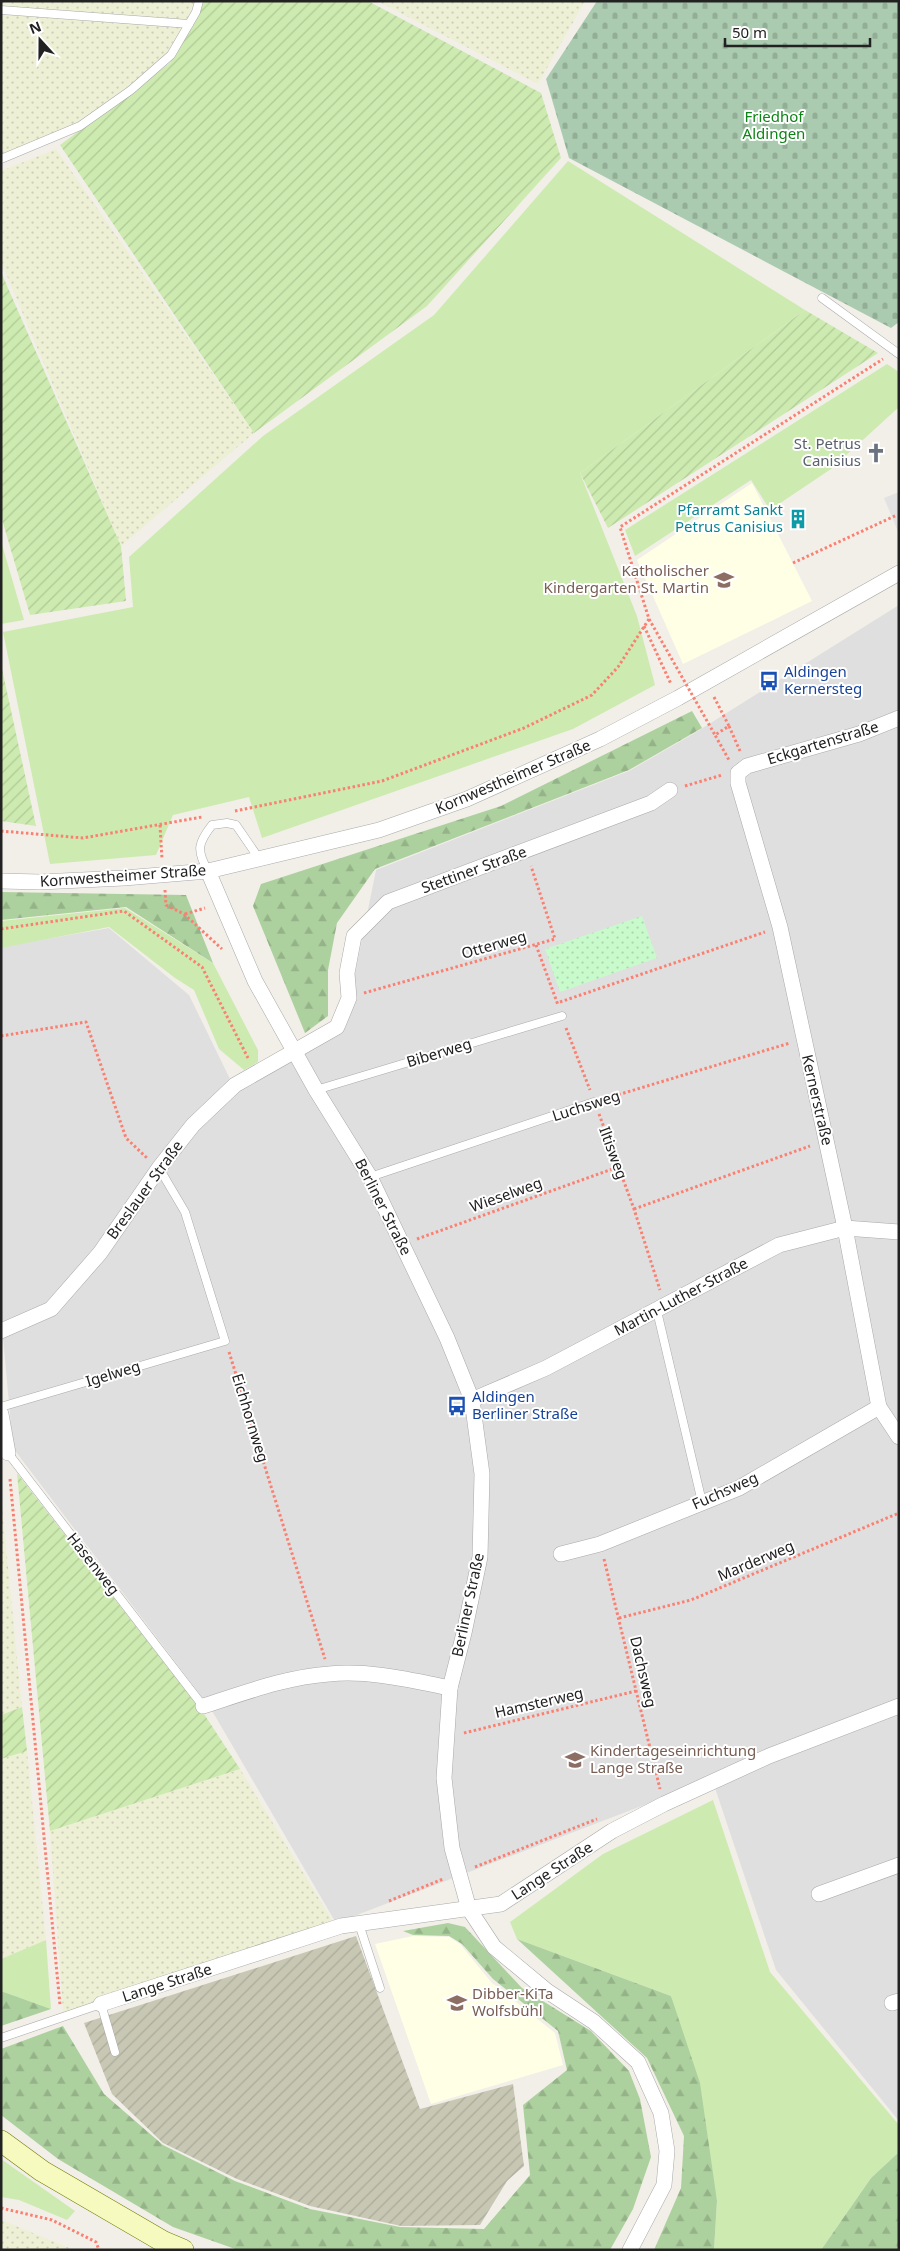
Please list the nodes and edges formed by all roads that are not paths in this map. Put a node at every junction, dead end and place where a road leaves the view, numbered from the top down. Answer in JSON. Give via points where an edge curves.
{"nodes":[{"id":1,"x":199,"y":1,"type":"edge"},
{"id":2,"x":1,"y":10,"type":"edge"},
{"id":3,"x":188,"y":24,"type":"junction"},
{"id":4,"x":1,"y":159,"type":"edge"},
{"id":5,"x":822,"y":298,"type":"dead end"},
{"id":6,"x":895,"y":352,"type":"edge"},
{"id":7,"x":899,"y":573,"type":"edge"},
{"id":8,"x":899,"y":718,"type":"edge"},
{"id":9,"x":742,"y":769,"type":"joint"},
{"id":10,"x":670,"y":790,"type":"road end"},
{"id":11,"x":260,"y":860,"type":"junction"},
{"id":12,"x":208,"y":871,"type":"junction"},
{"id":13,"x":1,"y":881,"type":"edge"},
{"id":14,"x":562,"y":1016,"type":"road end"},
{"id":15,"x":295,"y":1052,"type":"junction"},
{"id":16,"x":316,"y":1090,"type":"junction"},
{"id":17,"x":594,"y":1102,"type":"road end"},
{"id":18,"x":159,"y":1168,"type":"junction"},
{"id":19,"x":370,"y":1177,"type":"junction"},
{"id":20,"x":845,"y":1228,"type":"junction"},
{"id":21,"x":899,"y":1232,"type":"edge"},
{"id":22,"x":661,"y":1309,"type":"junction"},
{"id":23,"x":1,"y":1330,"type":"edge"},
{"id":24,"x":472,"y":1400,"type":"junction"},
{"id":25,"x":1,"y":1407,"type":"edge"},
{"id":26,"x":879,"y":1407,"type":"junction"},
{"id":27,"x":1,"y":1414,"type":"edge"},
{"id":28,"x":899,"y":1437,"type":"edge"},
{"id":29,"x":8,"y":1453,"type":"joint"},
{"id":30,"x":702,"y":1502,"type":"junction"},
{"id":31,"x":561,"y":1554,"type":"dead end"},
{"id":32,"x":450,"y":1688,"type":"junction"},
{"id":33,"x":203,"y":1706,"type":"joint"},
{"id":34,"x":899,"y":1706,"type":"edge"},
{"id":35,"x":899,"y":1865,"type":"edge"},
{"id":36,"x":819,"y":1894,"type":"dead end"},
{"id":37,"x":469,"y":1909,"type":"junction"},
{"id":38,"x":359,"y":1924,"type":"junction"},
{"id":39,"x":380,"y":1988,"type":"dead end"},
{"id":40,"x":100,"y":2004,"type":"junction"},
{"id":41,"x":1,"y":2038,"type":"edge"},
{"id":42,"x":116,"y":2052,"type":"dead end"},
{"id":43,"x":1,"y":2141,"type":"edge"},
{"id":44,"x":183,"y":2250,"type":"edge"},
{"id":45,"x":630,"y":2250,"type":"edge"}],
"edges":[{"from":1,"to":3,"type":"lane"},
{"from":2,"to":3,"type":"lane"},
{"from":3,"to":4,"type":"lane","via":[[167,60],[131,90],[80,126]]},
{"from":5,"to":6,"type":"lane"},
{"from":7,"to":11,"type":"street","name":"Kornwestheimer Straße","via":[[600,739],[467,799],[379,830]]},
{"from":8,"to":9,"type":"street","name":"Eckgartenstraße","via":[[859,734]]},
{"from":9,"to":20,"type":"street","name":"Kernerstraße","via":[[738,783],[780,927]]},
{"from":10,"to":15,"type":"street","name":"Stettiner Straße","via":[[651,803],[388,902],[354,936],[348,998],[337,1027]]},
{"from":11,"to":12,"type":"street","name":"Kornwestheimer Straße"},
{"from":11,"to":12,"type":"lane","via":[[236,825],[212,825],[201,839],[200,856]]},
{"from":12,"to":13,"type":"street","name":"Kornwestheimer Straße","via":[[40,882]]},
{"from":12,"to":15,"type":"street","name":"Berliner Straße","via":[[255,980]]},
{"from":14,"to":16,"type":"lane","name":"Biberweg"},
{"from":15,"to":16,"type":"street","name":"Berliner Straße"},
{"from":15,"to":18,"type":"street","name":"Breslauer Straße","via":[[235,1085],[193,1125]]},
{"from":16,"to":19,"type":"street","name":"Berliner Straße"},
{"from":17,"to":19,"type":"lane","name":"Luchsweg"},
{"from":18,"to":23,"type":"street","name":"Breslauer Straße","via":[[100,1253],[51,1309]]},
{"from":18,"to":25,"type":"lane","name":"Igelweg","via":[[185,1212],[225,1341]]},
{"from":19,"to":24,"type":"street","name":"Berliner Straße","via":[[447,1338]]},
{"from":20,"to":21,"type":"street","name":"Martin-Luther-Straße"},
{"from":20,"to":22,"type":"street","name":"Martin-Luther-Straße","via":[[779,1245]]},
{"from":20,"to":26,"type":"street","name":"Kernerstraße"},
{"from":22,"to":24,"type":"street","name":"Martin-Luther-Straße","via":[[546,1368]]},
{"from":22,"to":30,"type":"lane"},
{"from":24,"to":32,"type":"street","name":"Berliner Straße","via":[[482,1474],[480,1557]]},
{"from":26,"to":28,"type":"street","name":"Kernerstraße"},
{"from":26,"to":30,"type":"street","name":"Fuchsweg","via":[[739,1488]]},
{"from":27,"to":29,"type":"street","name":"Hasenweg"},
{"from":29,"to":33,"type":"lane","name":"Hasenweg"},
{"from":30,"to":31,"type":"street","name":"Fuchsweg","via":[[600,1544]]},
{"from":32,"to":33,"type":"street","via":[[376,1674],[330,1674],[291,1680]]},
{"from":32,"to":37,"type":"street","name":"Berliner Straße","via":[[444,1778],[452,1848]]},
{"from":34,"to":37,"type":"street","name":"Lange Straße","via":[[769,1756],[664,1804],[612,1831],[501,1904]]},
{"from":35,"to":36,"type":"street"},
{"from":37,"to":38,"type":"street","name":"Lange Straße"},
{"from":37,"to":45,"type":"street","name":"Berliner Straße","via":[[494,1947],[547,1991],[594,2022],[638,2062],[661,2113],[667,2151],[664,2185]]},
{"from":38,"to":39,"type":"lane"},
{"from":38,"to":40,"type":"street","name":"Lange Straße","via":[[341,1926]]},
{"from":40,"to":41,"type":"lane"},
{"from":40,"to":42,"type":"lane"},
{"from":43,"to":44,"type":"main road","via":[[42,2171]]}]}
